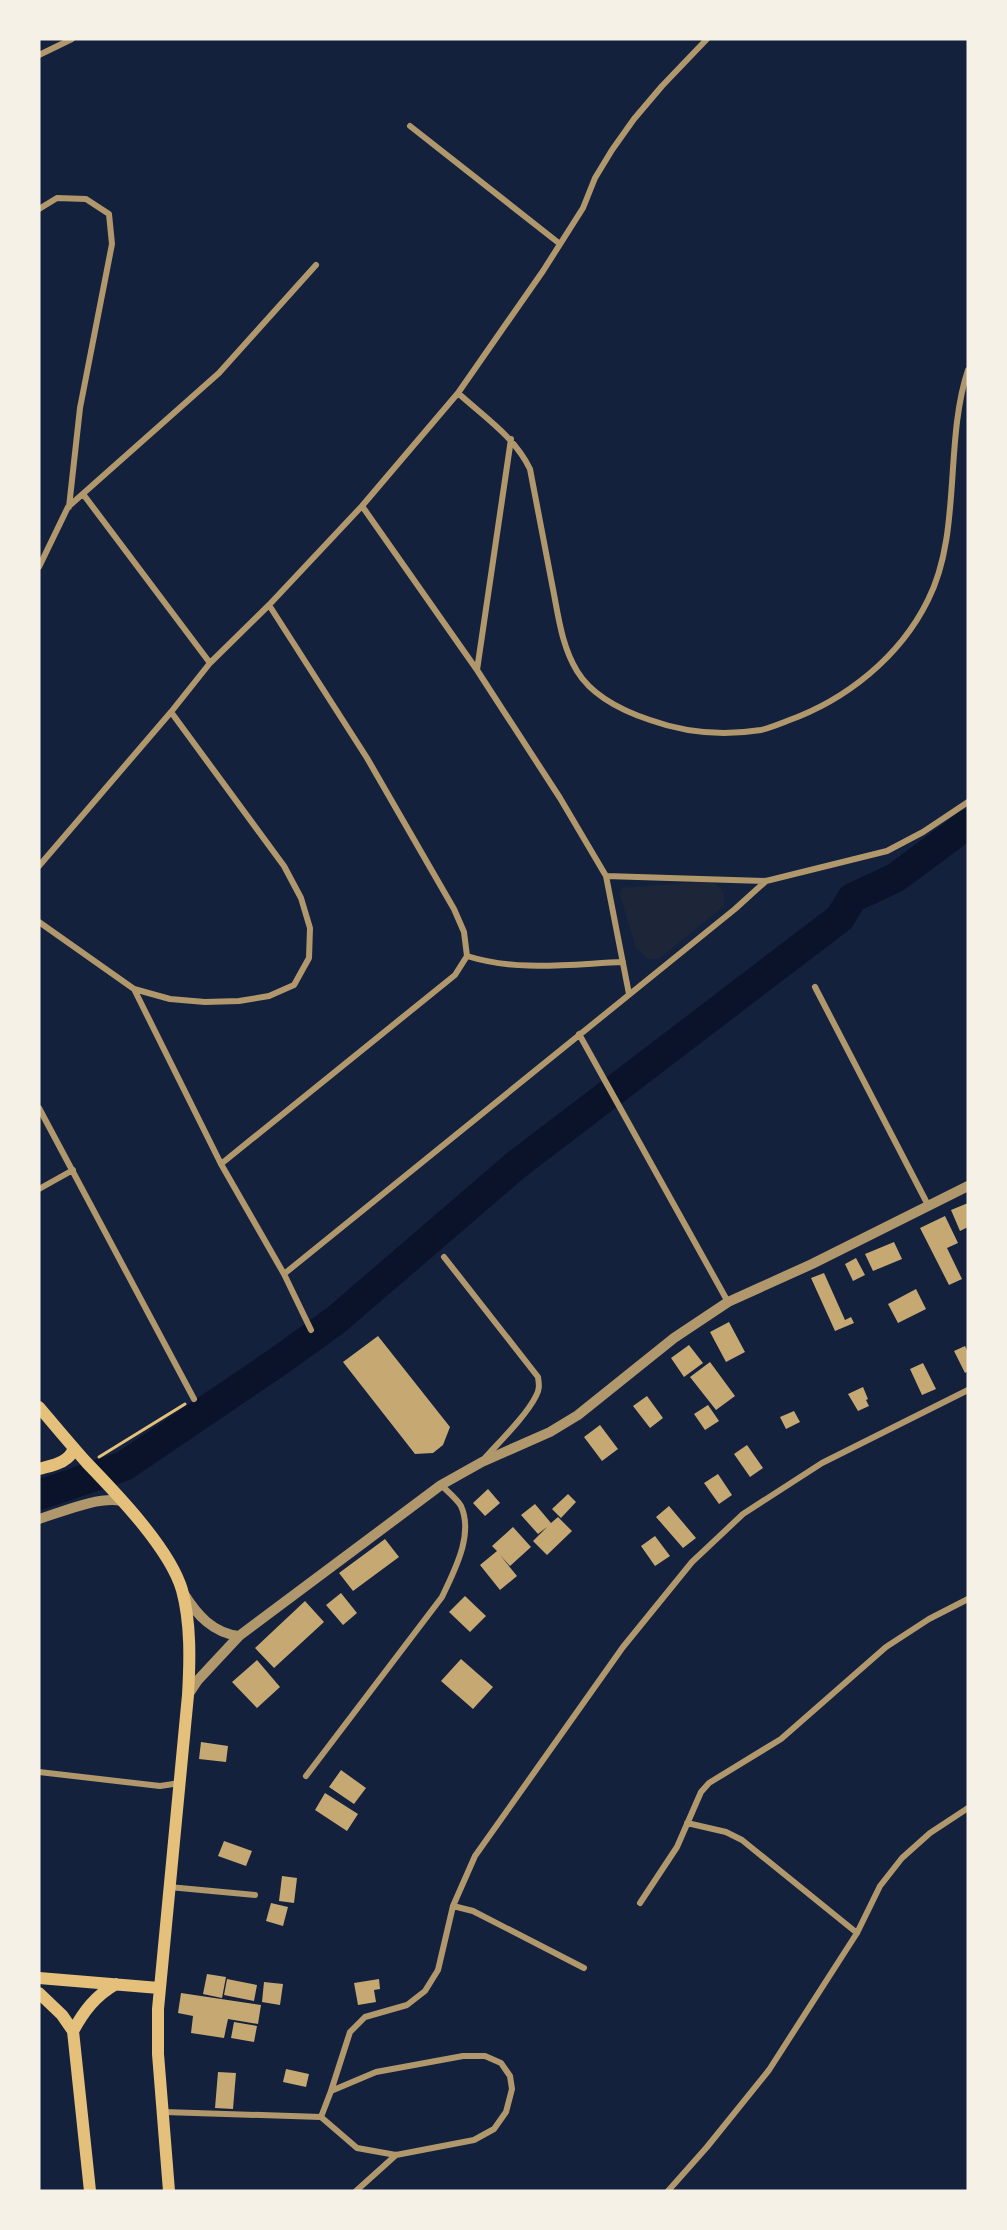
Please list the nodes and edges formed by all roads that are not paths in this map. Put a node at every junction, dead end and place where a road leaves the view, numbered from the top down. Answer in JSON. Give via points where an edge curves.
{"nodes":[{"id":1,"x":72,"y":39,"type":"edge"},
{"id":2,"x":707,"y":39,"type":"edge"},
{"id":3,"x":39,"y":55,"type":"edge"},
{"id":4,"x":411,"y":126,"type":"dead end"},
{"id":5,"x":39,"y":209,"type":"edge"},
{"id":6,"x":560,"y":244,"type":"junction"},
{"id":7,"x":316,"y":266,"type":"dead end"},
{"id":8,"x":968,"y":370,"type":"edge"},
{"id":9,"x":458,"y":393,"type":"junction"},
{"id":10,"x":511,"y":439,"type":"junction"},
{"id":11,"x":83,"y":494,"type":"junction"},
{"id":12,"x":362,"y":506,"type":"junction"},
{"id":13,"x":68,"y":507,"type":"junction"},
{"id":14,"x":39,"y":567,"type":"edge"},
{"id":15,"x":268,"y":605,"type":"junction"},
{"id":16,"x":210,"y":663,"type":"junction"},
{"id":17,"x":477,"y":670,"type":"junction"},
{"id":18,"x":171,"y":712,"type":"junction"},
{"id":19,"x":968,"y":801,"type":"edge"},
{"id":20,"x":39,"y":866,"type":"edge"},
{"id":21,"x":606,"y":876,"type":"junction"},
{"id":22,"x":766,"y":882,"type":"junction"},
{"id":23,"x":39,"y":922,"type":"edge"},
{"id":24,"x":467,"y":957,"type":"junction"},
{"id":25,"x":623,"y":962,"type":"junction"},
{"id":26,"x":815,"y":987,"type":"dead end"},
{"id":27,"x":134,"y":989,"type":"junction"},
{"id":28,"x":629,"y":994,"type":"junction"},
{"id":29,"x":579,"y":1034,"type":"junction"},
{"id":30,"x":39,"y":1108,"type":"edge"},
{"id":31,"x":221,"y":1164,"type":"junction"},
{"id":32,"x":73,"y":1170,"type":"junction"},
{"id":33,"x":968,"y":1186,"type":"edge"},
{"id":34,"x":39,"y":1189,"type":"edge"},
{"id":35,"x":928,"y":1205,"type":"junction"},
{"id":36,"x":444,"y":1257,"type":"dead end"},
{"id":37,"x":284,"y":1274,"type":"junction"},
{"id":38,"x":728,"y":1302,"type":"junction"},
{"id":39,"x":311,"y":1330,"type":"dead end"},
{"id":40,"x":968,"y":1390,"type":"edge"},
{"id":41,"x":194,"y":1399,"type":"road end"},
{"id":42,"x":39,"y":1407,"type":"edge"},
{"id":43,"x":74,"y":1448,"type":"junction"},
{"id":44,"x":482,"y":1462,"type":"junction"},
{"id":45,"x":39,"y":1469,"type":"edge"},
{"id":46,"x":441,"y":1485,"type":"junction"},
{"id":47,"x":122,"y":1501,"type":"junction"},
{"id":48,"x":39,"y":1520,"type":"edge"},
{"id":49,"x":181,"y":1589,"type":"junction"},
{"id":50,"x":968,"y":1599,"type":"edge"},
{"id":51,"x":239,"y":1636,"type":"junction"},
{"id":52,"x":188,"y":1695,"type":"junction"},
{"id":53,"x":39,"y":1772,"type":"edge"},
{"id":54,"x":306,"y":1776,"type":"dead end"},
{"id":55,"x":180,"y":1783,"type":"junction"},
{"id":56,"x":968,"y":1808,"type":"edge"},
{"id":57,"x":687,"y":1824,"type":"junction"},
{"id":58,"x":169,"y":1887,"type":"junction"},
{"id":59,"x":255,"y":1895,"type":"dead end"},
{"id":60,"x":640,"y":1903,"type":"dead end"},
{"id":61,"x":453,"y":1906,"type":"junction"},
{"id":62,"x":857,"y":1933,"type":"junction"},
{"id":63,"x":584,"y":1968,"type":"dead end"},
{"id":64,"x":39,"y":1978,"type":"edge"},
{"id":65,"x":116,"y":1984,"type":"junction"},
{"id":66,"x":159,"y":1988,"type":"junction"},
{"id":67,"x":39,"y":1993,"type":"edge"},
{"id":68,"x":73,"y":2031,"type":"junction"},
{"id":69,"x":332,"y":2091,"type":"junction"},
{"id":70,"x":164,"y":2112,"type":"junction"},
{"id":71,"x":321,"y":2117,"type":"junction"},
{"id":72,"x":396,"y":2155,"type":"junction"},
{"id":73,"x":90,"y":2191,"type":"edge"},
{"id":74,"x":169,"y":2191,"type":"edge"},
{"id":75,"x":356,"y":2191,"type":"edge"},
{"id":76,"x":668,"y":2191,"type":"edge"}],
"edges":[{"from":1,"to":3,"type":"street"},
{"from":2,"to":6,"type":"street","via":[[633,119],[595,178],[583,208]]},
{"from":4,"to":6,"type":"street"},
{"from":5,"to":13,"type":"street","via":[[57,198],[86,199],[109,214],[112,244],[80,408]]},
{"from":6,"to":9,"type":"street"},
{"from":7,"to":11,"type":"street","via":[[219,372]]},
{"from":8,"to":10,"type":"street","via":[[956,428],[942,558],[928,599],[909,632],[849,690],[810,713],[764,730],[718,734],[671,728],[630,714],[594,691],[577,671],[563,641],[530,469]]},
{"from":9,"to":10,"type":"street"},
{"from":9,"to":12,"type":"street"},
{"from":10,"to":17,"type":"street"},
{"from":11,"to":13,"type":"street"},
{"from":11,"to":16,"type":"street"},
{"from":12,"to":15,"type":"street"},
{"from":12,"to":17,"type":"street"},
{"from":13,"to":14,"type":"street"},
{"from":15,"to":16,"type":"street"},
{"from":15,"to":24,"type":"street","via":[[367,758],[454,909],[464,932]]},
{"from":16,"to":18,"type":"street"},
{"from":17,"to":21,"type":"street"},
{"from":18,"to":20,"type":"street"},
{"from":18,"to":27,"type":"street","via":[[284,866],[301,898],[310,928],[309,958],[294,985],[269,996],[205,1002],[170,999]]},
{"from":19,"to":22,"type":"street","via":[[887,851]]},
{"from":21,"to":22,"type":"street"},
{"from":21,"to":25,"type":"street"},
{"from":22,"to":28,"type":"street"},
{"from":23,"to":27,"type":"street"},
{"from":24,"to":25,"type":"street","via":[[520,966]]},
{"from":24,"to":31,"type":"street","via":[[455,975]]},
{"from":25,"to":28,"type":"street"},
{"from":26,"to":35,"type":"street"},
{"from":27,"to":31,"type":"street"},
{"from":28,"to":29,"type":"street"},
{"from":29,"to":37,"type":"street"},
{"from":29,"to":38,"type":"street"},
{"from":30,"to":32,"type":"street"},
{"from":31,"to":37,"type":"street"},
{"from":32,"to":34,"type":"street"},
{"from":32,"to":41,"type":"street"},
{"from":33,"to":35,"type":"street"},
{"from":35,"to":38,"type":"street"},
{"from":36,"to":44,"type":"street","via":[[538,1377],[540,1385],[528,1407]]},
{"from":37,"to":39,"type":"street"},
{"from":38,"to":44,"type":"street","via":[[674,1338],[578,1415]]},
{"from":40,"to":61,"type":"street","via":[[822,1463],[743,1514],[692,1562],[623,1647],[490,1834]]},
{"from":42,"to":43,"type":"main road"},
{"from":43,"to":45,"type":"main road","via":[[66,1461]]},
{"from":43,"to":47,"type":"main road"},
{"from":44,"to":46,"type":"street"},
{"from":46,"to":51,"type":"street"},
{"from":46,"to":54,"type":"street","via":[[460,1505],[465,1521],[456,1566],[442,1597]]},
{"from":47,"to":48,"type":"street","via":[[99,1501]]},
{"from":47,"to":49,"type":"main road","via":[[167,1559]]},
{"from":49,"to":51,"type":"street","via":[[207,1622],[222,1633]]},
{"from":49,"to":52,"type":"main road","via":[[189,1645]]},
{"from":50,"to":57,"type":"street","via":[[886,1647],[781,1739],[709,1783]]},
{"from":51,"to":52,"type":"street"},
{"from":52,"to":55,"type":"main road"},
{"from":53,"to":55,"type":"street","via":[[160,1786]]},
{"from":55,"to":58,"type":"main road"},
{"from":56,"to":62,"type":"street","via":[[930,1833],[902,1858],[880,1886]]},
{"from":57,"to":60,"type":"street"},
{"from":57,"to":62,"type":"street","via":[[726,1832],[742,1840]]},
{"from":58,"to":59,"type":"street"},
{"from":58,"to":66,"type":"main road"},
{"from":61,"to":63,"type":"street","via":[[473,1911]]},
{"from":61,"to":69,"type":"street","via":[[438,1970],[425,1991],[407,2005],[365,2017],[350,2032]]},
{"from":62,"to":76,"type":"street","via":[[770,2070]]},
{"from":64,"to":65,"type":"main road"},
{"from":65,"to":66,"type":"main road"},
{"from":65,"to":68,"type":"main road","via":[[90,2003]]},
{"from":66,"to":70,"type":"main road","via":[[158,2054]]},
{"from":67,"to":68,"type":"main road"},
{"from":68,"to":73,"type":"main road"},
{"from":69,"to":71,"type":"street"},
{"from":69,"to":72,"type":"street","via":[[376,2072],[463,2056],[485,2056],[501,2063],[510,2076],[512,2089],[506,2112],[494,2129],[474,2140]]},
{"from":70,"to":71,"type":"street"},
{"from":70,"to":74,"type":"main road"},
{"from":71,"to":72,"type":"street","via":[[357,2148]]},
{"from":72,"to":75,"type":"street"}]}
